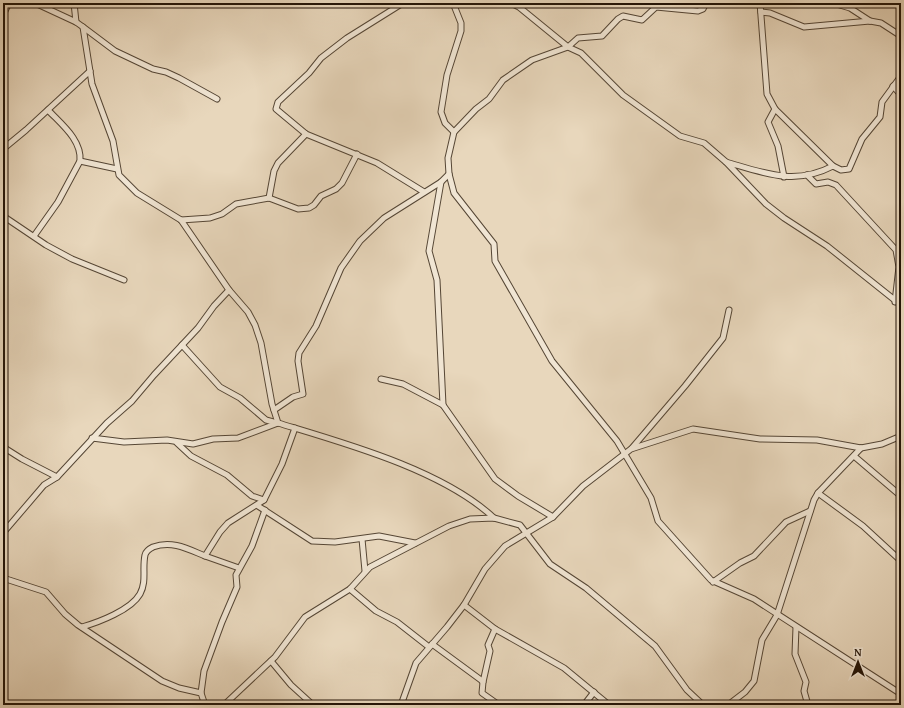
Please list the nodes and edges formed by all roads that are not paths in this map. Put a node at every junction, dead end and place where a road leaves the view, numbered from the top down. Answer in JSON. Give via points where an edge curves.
{"nodes":[{"id":1,"x":9,"y":3,"type":"edge"},
{"id":2,"x":35,"y":3,"type":"edge"},
{"id":3,"x":74,"y":3,"type":"edge"},
{"id":4,"x":403,"y":3,"type":"edge"},
{"id":5,"x":453,"y":3,"type":"edge"},
{"id":6,"x":511,"y":3,"type":"edge"},
{"id":7,"x":706,"y":3,"type":"edge"},
{"id":8,"x":755,"y":3,"type":"edge"},
{"id":9,"x":833,"y":3,"type":"edge"},
{"id":10,"x":760,"y":7,"type":"edge"},
{"id":11,"x":3,"y":14,"type":"edge"},
{"id":12,"x":870,"y":21,"type":"junction"},
{"id":13,"x":76,"y":22,"type":"junction"},
{"id":14,"x":83,"y":27,"type":"junction"},
{"id":15,"x":901,"y":36,"type":"edge"},
{"id":16,"x":568,"y":47,"type":"junction"},
{"id":17,"x":90,"y":71,"type":"junction"},
{"id":18,"x":901,"y":76,"type":"edge"},
{"id":19,"x":893,"y":86,"type":"junction"},
{"id":20,"x":901,"y":95,"type":"edge"},
{"id":21,"x":217,"y":99,"type":"dead end"},
{"id":22,"x":775,"y":109,"type":"junction"},
{"id":23,"x":48,"y":110,"type":"junction"},
{"id":24,"x":454,"y":132,"type":"junction"},
{"id":25,"x":306,"y":134,"type":"junction"},
{"id":26,"x":3,"y":148,"type":"edge"},
{"id":27,"x":357,"y":154,"type":"junction"},
{"id":28,"x":80,"y":161,"type":"junction"},
{"id":29,"x":726,"y":162,"type":"junction"},
{"id":30,"x":833,"y":166,"type":"junction"},
{"id":31,"x":117,"y":169,"type":"junction"},
{"id":32,"x":449,"y":174,"type":"junction"},
{"id":33,"x":807,"y":175,"type":"junction"},
{"id":34,"x":784,"y":177,"type":"junction"},
{"id":35,"x":441,"y":182,"type":"junction"},
{"id":36,"x":424,"y":192,"type":"junction"},
{"id":37,"x":269,"y":198,"type":"junction"},
{"id":38,"x":3,"y":216,"type":"edge"},
{"id":39,"x":181,"y":220,"type":"junction"},
{"id":40,"x":34,"y":236,"type":"junction"},
{"id":41,"x":900,"y":256,"type":"edge"},
{"id":42,"x":900,"y":279,"type":"edge"},
{"id":43,"x":124,"y":280,"type":"dead end"},
{"id":44,"x":229,"y":290,"type":"junction"},
{"id":45,"x":895,"y":302,"type":"junction"},
{"id":46,"x":901,"y":305,"type":"edge"},
{"id":47,"x":729,"y":310,"type":"dead end"},
{"id":48,"x":182,"y":346,"type":"junction"},
{"id":49,"x":381,"y":379,"type":"dead end"},
{"id":50,"x":443,"y":405,"type":"junction"},
{"id":51,"x":274,"y":410,"type":"junction"},
{"id":52,"x":278,"y":423,"type":"junction"},
{"id":53,"x":295,"y":428,"type":"junction"},
{"id":54,"x":901,"y":436,"type":"edge"},
{"id":55,"x":92,"y":438,"type":"junction"},
{"id":56,"x":177,"y":442,"type":"junction"},
{"id":57,"x":3,"y":446,"type":"edge"},
{"id":58,"x":861,"y":448,"type":"junction"},
{"id":59,"x":631,"y":449,"type":"junction"},
{"id":60,"x":624,"y":453,"type":"junction"},
{"id":61,"x":854,"y":456,"type":"junction"},
{"id":62,"x":57,"y":477,"type":"junction"},
{"id":63,"x":818,"y":492,"type":"junction"},
{"id":64,"x":901,"y":496,"type":"edge"},
{"id":65,"x":264,"y":500,"type":"junction"},
{"id":66,"x":258,"y":506,"type":"junction"},
{"id":67,"x":265,"y":510,"type":"junction"},
{"id":68,"x":810,"y":511,"type":"junction"},
{"id":69,"x":553,"y":516,"type":"junction"},
{"id":70,"x":494,"y":518,"type":"junction"},
{"id":71,"x":526,"y":532,"type":"junction"},
{"id":72,"x":3,"y":533,"type":"edge"},
{"id":73,"x":362,"y":539,"type":"junction"},
{"id":74,"x":415,"y":543,"type":"junction"},
{"id":75,"x":205,"y":556,"type":"junction"},
{"id":76,"x":901,"y":561,"type":"edge"},
{"id":77,"x":239,"y":568,"type":"junction"},
{"id":78,"x":365,"y":571,"type":"junction"},
{"id":79,"x":3,"y":578,"type":"edge"},
{"id":80,"x":713,"y":582,"type":"junction"},
{"id":81,"x":350,"y":588,"type":"junction"},
{"id":82,"x":464,"y":605,"type":"junction"},
{"id":83,"x":777,"y":615,"type":"junction"},
{"id":84,"x":82,"y":627,"type":"junction"},
{"id":85,"x":796,"y":627,"type":"junction"},
{"id":86,"x":494,"y":629,"type":"junction"},
{"id":87,"x":431,"y":646,"type":"junction"},
{"id":88,"x":271,"y":661,"type":"junction"},
{"id":89,"x":483,"y":682,"type":"junction"},
{"id":90,"x":594,"y":692,"type":"junction"},
{"id":91,"x":201,"y":693,"type":"junction"},
{"id":92,"x":901,"y":694,"type":"edge"},
{"id":93,"x":205,"y":705,"type":"edge"},
{"id":94,"x":224,"y":705,"type":"edge"},
{"id":95,"x":313,"y":705,"type":"edge"},
{"id":96,"x":402,"y":705,"type":"edge"},
{"id":97,"x":499,"y":705,"type":"edge"},
{"id":98,"x":584,"y":705,"type":"edge"},
{"id":99,"x":609,"y":705,"type":"edge"},
{"id":100,"x":703,"y":705,"type":"edge"},
{"id":101,"x":728,"y":705,"type":"edge"},
{"id":102,"x":808,"y":705,"type":"edge"}],
"edges":[{"from":1,"to":11,"type":"street"},
{"from":2,"to":13,"type":"street"},
{"from":3,"to":13,"type":"street"},
{"from":4,"to":25,"type":"street","via":[[347,38],[321,58],[278,102],[277,111]]},
{"from":5,"to":24,"type":"street","via":[[462,31],[447,75],[442,112],[445,123]]},
{"from":6,"to":16,"type":"street"},
{"from":7,"to":16,"type":"street","via":[[698,11],[656,6],[642,20],[623,16],[602,36],[578,38]]},
{"from":8,"to":10,"type":"street"},
{"from":9,"to":12,"type":"street","via":[[850,8]]},
{"from":10,"to":12,"type":"street","via":[[804,27]]},
{"from":10,"to":22,"type":"street","via":[[767,94]]},
{"from":12,"to":15,"type":"street","via":[[881,23]]},
{"from":13,"to":14,"type":"street"},
{"from":14,"to":17,"type":"street"},
{"from":14,"to":21,"type":"street","via":[[115,50],[153,69],[179,78]]},
{"from":16,"to":24,"type":"street","via":[[532,60],[503,80],[490,99],[476,109]]},
{"from":16,"to":29,"type":"street","via":[[581,53],[623,95],[680,136],[704,143]]},
{"from":17,"to":23,"type":"street"},
{"from":17,"to":31,"type":"street","via":[[98,102],[113,141]]},
{"from":18,"to":19,"type":"street"},
{"from":19,"to":20,"type":"street"},
{"from":19,"to":30,"type":"street","via":[[882,102],[880,117],[862,139],[852,166],[846,170]]},
{"from":22,"to":30,"type":"street"},
{"from":22,"to":34,"type":"street","via":[[768,122],[778,146]]},
{"from":23,"to":26,"type":"street"},
{"from":23,"to":28,"type":"street","via":[[76,142],[81,153]]},
{"from":24,"to":32,"type":"street","via":[[448,154]]},
{"from":25,"to":27,"type":"street"},
{"from":25,"to":37,"type":"street","via":[[278,163]]},
{"from":27,"to":36,"type":"street","via":[[377,163]]},
{"from":27,"to":37,"type":"street","via":[[342,183],[321,196],[309,208],[298,209]]},
{"from":28,"to":31,"type":"street"},
{"from":28,"to":40,"type":"street","via":[[58,202]]},
{"from":29,"to":34,"type":"street"},
{"from":29,"to":45,"type":"street","via":[[766,204],[827,246]]},
{"from":30,"to":33,"type":"street"},
{"from":31,"to":39,"type":"street","via":[[119,175],[137,193]]},
{"from":32,"to":35,"type":"street"},
{"from":32,"to":60,"type":"street","via":[[458,200],[494,244],[495,261],[552,361],[608,428]]},
{"from":33,"to":34,"type":"street"},
{"from":33,"to":41,"type":"street","via":[[816,184],[828,182],[836,185]]},
{"from":35,"to":36,"type":"street"},
{"from":35,"to":50,"type":"street","via":[[429,251],[437,280]]},
{"from":36,"to":51,"type":"street","via":[[370,230],[341,268],[316,326],[300,353],[298,361],[303,394],[293,397]]},
{"from":37,"to":39,"type":"street","via":[[236,204],[222,214],[210,218]]},
{"from":38,"to":40,"type":"street"},
{"from":39,"to":44,"type":"street"},
{"from":40,"to":43,"type":"street","via":[[72,258]]},
{"from":41,"to":42,"type":"street"},
{"from":42,"to":45,"type":"street"},
{"from":44,"to":48,"type":"street"},
{"from":44,"to":51,"type":"street","via":[[256,325]]},
{"from":45,"to":46,"type":"street"},
{"from":47,"to":59,"type":"street","via":[[723,338]]},
{"from":48,"to":52,"type":"street","via":[[220,387],[240,398],[266,420]]},
{"from":48,"to":55,"type":"street","via":[[132,400]]},
{"from":49,"to":50,"type":"street","via":[[403,384]]},
{"from":50,"to":69,"type":"street","via":[[495,479]]},
{"from":51,"to":52,"type":"street"},
{"from":52,"to":53,"type":"street"},
{"from":52,"to":56,"type":"street","via":[[238,438],[213,439],[193,444]]},
{"from":53,"to":65,"type":"street","via":[[282,464]]},
{"from":53,"to":70,"type":"street","via":[[422,473],[479,505]]},
{"from":54,"to":58,"type":"street","via":[[882,444]]},
{"from":55,"to":56,"type":"street","via":[[124,442]]},
{"from":55,"to":62,"type":"street"},
{"from":56,"to":65,"type":"street","via":[[191,456],[227,475],[252,496]]},
{"from":57,"to":62,"type":"street"},
{"from":58,"to":59,"type":"street","via":[[816,440],[760,439],[693,429]]},
{"from":58,"to":61,"type":"street"},
{"from":59,"to":60,"type":"street"},
{"from":60,"to":69,"type":"street","via":[[583,486]]},
{"from":60,"to":80,"type":"street","via":[[651,498],[661,525]]},
{"from":61,"to":63,"type":"street"},
{"from":61,"to":64,"type":"street"},
{"from":62,"to":72,"type":"street","via":[[44,485]]},
{"from":63,"to":68,"type":"street"},
{"from":63,"to":76,"type":"street","via":[[863,526]]},
{"from":65,"to":66,"type":"street"},
{"from":66,"to":67,"type":"street"},
{"from":66,"to":75,"type":"street","via":[[239,514],[228,523]]},
{"from":67,"to":73,"type":"street","via":[[312,541]]},
{"from":67,"to":77,"type":"street","via":[[252,546]]},
{"from":68,"to":80,"type":"street","via":[[786,522],[754,556]]},
{"from":68,"to":83,"type":"street"},
{"from":69,"to":71,"type":"street"},
{"from":70,"to":71,"type":"street","via":[[517,524]]},
{"from":70,"to":74,"type":"street","via":[[460,522]]},
{"from":71,"to":82,"type":"street","via":[[505,546],[489,565]]},
{"from":71,"to":100,"type":"street","via":[[550,564],[586,588],[655,646],[687,690]]},
{"from":73,"to":74,"type":"street","via":[[379,536]]},
{"from":73,"to":78,"type":"street"},
{"from":74,"to":78,"type":"street"},
{"from":75,"to":77,"type":"street"},
{"from":75,"to":84,"type":"street","via":[[172,544],[150,548],[145,556],[145,576],[139,596],[105,620]]},
{"from":77,"to":91,"type":"street","via":[[236,575],[237,587],[204,671]]},
{"from":78,"to":81,"type":"street"},
{"from":79,"to":84,"type":"street","via":[[46,592],[65,614]]},
{"from":80,"to":83,"type":"street","via":[[754,599]]},
{"from":81,"to":87,"type":"street","via":[[376,611],[398,622]]},
{"from":81,"to":88,"type":"street","via":[[305,617]]},
{"from":82,"to":86,"type":"street"},
{"from":82,"to":87,"type":"street"},
{"from":83,"to":85,"type":"street"},
{"from":83,"to":101,"type":"street","via":[[762,640],[752,684]]},
{"from":84,"to":91,"type":"street","via":[[162,681]]},
{"from":85,"to":92,"type":"street"},
{"from":85,"to":102,"type":"street","via":[[795,654],[806,682],[804,691]]},
{"from":86,"to":89,"type":"street","via":[[488,645],[490,651]]},
{"from":86,"to":90,"type":"street","via":[[560,666]]},
{"from":87,"to":89,"type":"street"},
{"from":87,"to":96,"type":"street","via":[[413,667]]},
{"from":88,"to":94,"type":"street"},
{"from":88,"to":95,"type":"street","via":[[291,686]]},
{"from":89,"to":97,"type":"street","via":[[482,693]]},
{"from":90,"to":98,"type":"street"},
{"from":90,"to":99,"type":"street"},
{"from":91,"to":93,"type":"street"}]}
